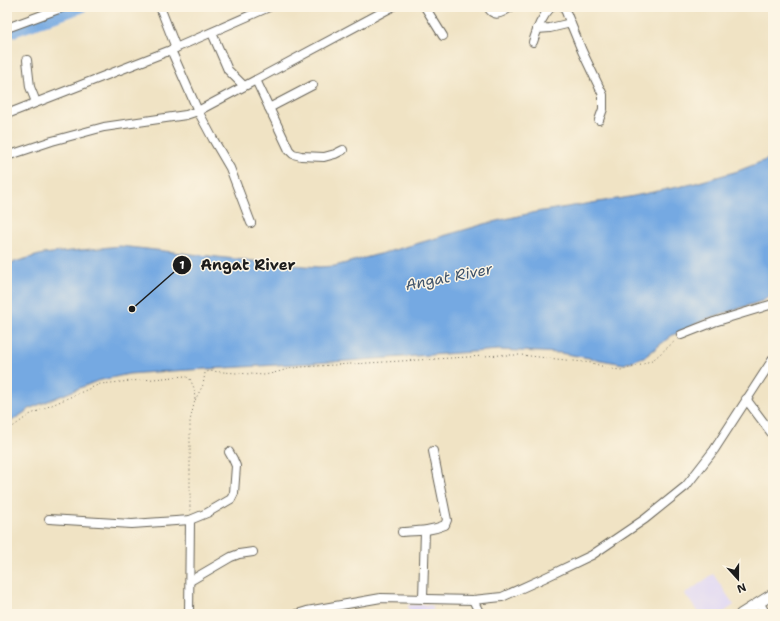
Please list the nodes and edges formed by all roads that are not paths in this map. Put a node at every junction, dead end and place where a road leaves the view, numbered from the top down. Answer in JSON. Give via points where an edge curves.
{"nodes":[{"id":1,"x":64,"y":7,"type":"edge"},
{"id":2,"x":160,"y":7,"type":"edge"},
{"id":3,"x":270,"y":7,"type":"edge"},
{"id":4,"x":392,"y":7,"type":"edge"},
{"id":5,"x":425,"y":7,"type":"edge"},
{"id":6,"x":488,"y":7,"type":"edge"},
{"id":7,"x":511,"y":7,"type":"edge"},
{"id":8,"x":551,"y":7,"type":"edge"},
{"id":9,"x":564,"y":7,"type":"edge"},
{"id":10,"x":571,"y":22,"type":"junction"},
{"id":11,"x":7,"y":28,"type":"edge"},
{"id":12,"x":538,"y":29,"type":"junction"},
{"id":13,"x":212,"y":33,"type":"junction"},
{"id":14,"x":443,"y":36,"type":"dead end"},
{"id":15,"x":533,"y":42,"type":"dead end"},
{"id":16,"x":174,"y":49,"type":"junction"},
{"id":17,"x":27,"y":60,"type":"dead end"},
{"id":18,"x":256,"y":80,"type":"junction"},
{"id":19,"x":313,"y":85,"type":"dead end"},
{"id":20,"x":244,"y":86,"type":"junction"},
{"id":21,"x":36,"y":102,"type":"junction"},
{"id":22,"x":269,"y":108,"type":"junction"},
{"id":23,"x":198,"y":111,"type":"junction"},
{"id":24,"x":7,"y":114,"type":"edge"},
{"id":25,"x":599,"y":120,"type":"dead end"},
{"id":26,"x":343,"y":150,"type":"dead end"},
{"id":27,"x":7,"y":156,"type":"edge"},
{"id":28,"x":251,"y":223,"type":"dead end"},
{"id":29,"x":773,"y":304,"type":"edge"},
{"id":30,"x":682,"y":335,"type":"road end"},
{"id":31,"x":773,"y":359,"type":"edge"},
{"id":32,"x":746,"y":399,"type":"junction"},
{"id":33,"x":773,"y":435,"type":"edge"},
{"id":34,"x":433,"y":451,"type":"dead end"},
{"id":35,"x":229,"y":452,"type":"dead end"},
{"id":36,"x":49,"y":519,"type":"dead end"},
{"id":37,"x":190,"y":520,"type":"junction"},
{"id":38,"x":425,"y":531,"type":"junction"},
{"id":39,"x":402,"y":532,"type":"dead end"},
{"id":40,"x":253,"y":552,"type":"dead end"},
{"id":41,"x":190,"y":581,"type":"junction"},
{"id":42,"x":773,"y":594,"type":"edge"},
{"id":43,"x":423,"y":598,"type":"junction"},
{"id":44,"x":473,"y":600,"type":"junction"},
{"id":45,"x":759,"y":602,"type":"junction"},
{"id":46,"x":189,"y":614,"type":"edge"},
{"id":47,"x":297,"y":614,"type":"edge"},
{"id":48,"x":480,"y":614,"type":"edge"},
{"id":49,"x":741,"y":614,"type":"edge"},
{"id":50,"x":766,"y":614,"type":"edge"}],
"edges":[{"from":1,"to":11,"type":"street"},
{"from":2,"to":16,"type":"street"},
{"from":3,"to":13,"type":"street"},
{"from":4,"to":18,"type":"street"},
{"from":5,"to":14,"type":"street"},
{"from":6,"to":7,"type":"street","via":[[495,14]]},
{"from":8,"to":12,"type":"street","via":[[543,16]]},
{"from":9,"to":10,"type":"street"},
{"from":10,"to":12,"type":"street"},
{"from":10,"to":25,"type":"street","via":[[603,95],[603,109]]},
{"from":12,"to":15,"type":"street"},
{"from":13,"to":16,"type":"street"},
{"from":13,"to":20,"type":"street","via":[[228,70]]},
{"from":16,"to":21,"type":"street"},
{"from":16,"to":23,"type":"street"},
{"from":17,"to":21,"type":"street","via":[[30,88]]},
{"from":18,"to":20,"type":"street"},
{"from":18,"to":22,"type":"street"},
{"from":19,"to":22,"type":"street"},
{"from":20,"to":23,"type":"street"},
{"from":21,"to":24,"type":"street"},
{"from":22,"to":26,"type":"street","via":[[293,154],[324,157]]},
{"from":23,"to":27,"type":"street","via":[[186,116],[104,127],[52,140]]},
{"from":23,"to":28,"type":"street","via":[[230,168]]},
{"from":29,"to":30,"type":"street"},
{"from":31,"to":32,"type":"street"},
{"from":32,"to":33,"type":"street"},
{"from":32,"to":44,"type":"street","via":[[714,450],[686,486],[645,519],[592,555],[544,578],[502,597]]},
{"from":34,"to":38,"type":"street","via":[[447,520],[445,525]]},
{"from":35,"to":37,"type":"street","via":[[236,466],[234,493],[231,499],[207,514]]},
{"from":36,"to":37,"type":"street","via":[[132,524]]},
{"from":37,"to":41,"type":"street"},
{"from":38,"to":39,"type":"street"},
{"from":38,"to":43,"type":"street"},
{"from":40,"to":41,"type":"street","via":[[231,556]]},
{"from":41,"to":46,"type":"street"},
{"from":42,"to":45,"type":"main road"},
{"from":43,"to":44,"type":"street"},
{"from":43,"to":47,"type":"street","via":[[381,598]]},
{"from":44,"to":48,"type":"street"},
{"from":45,"to":49,"type":"main road"},
{"from":45,"to":50,"type":"street"}]}
